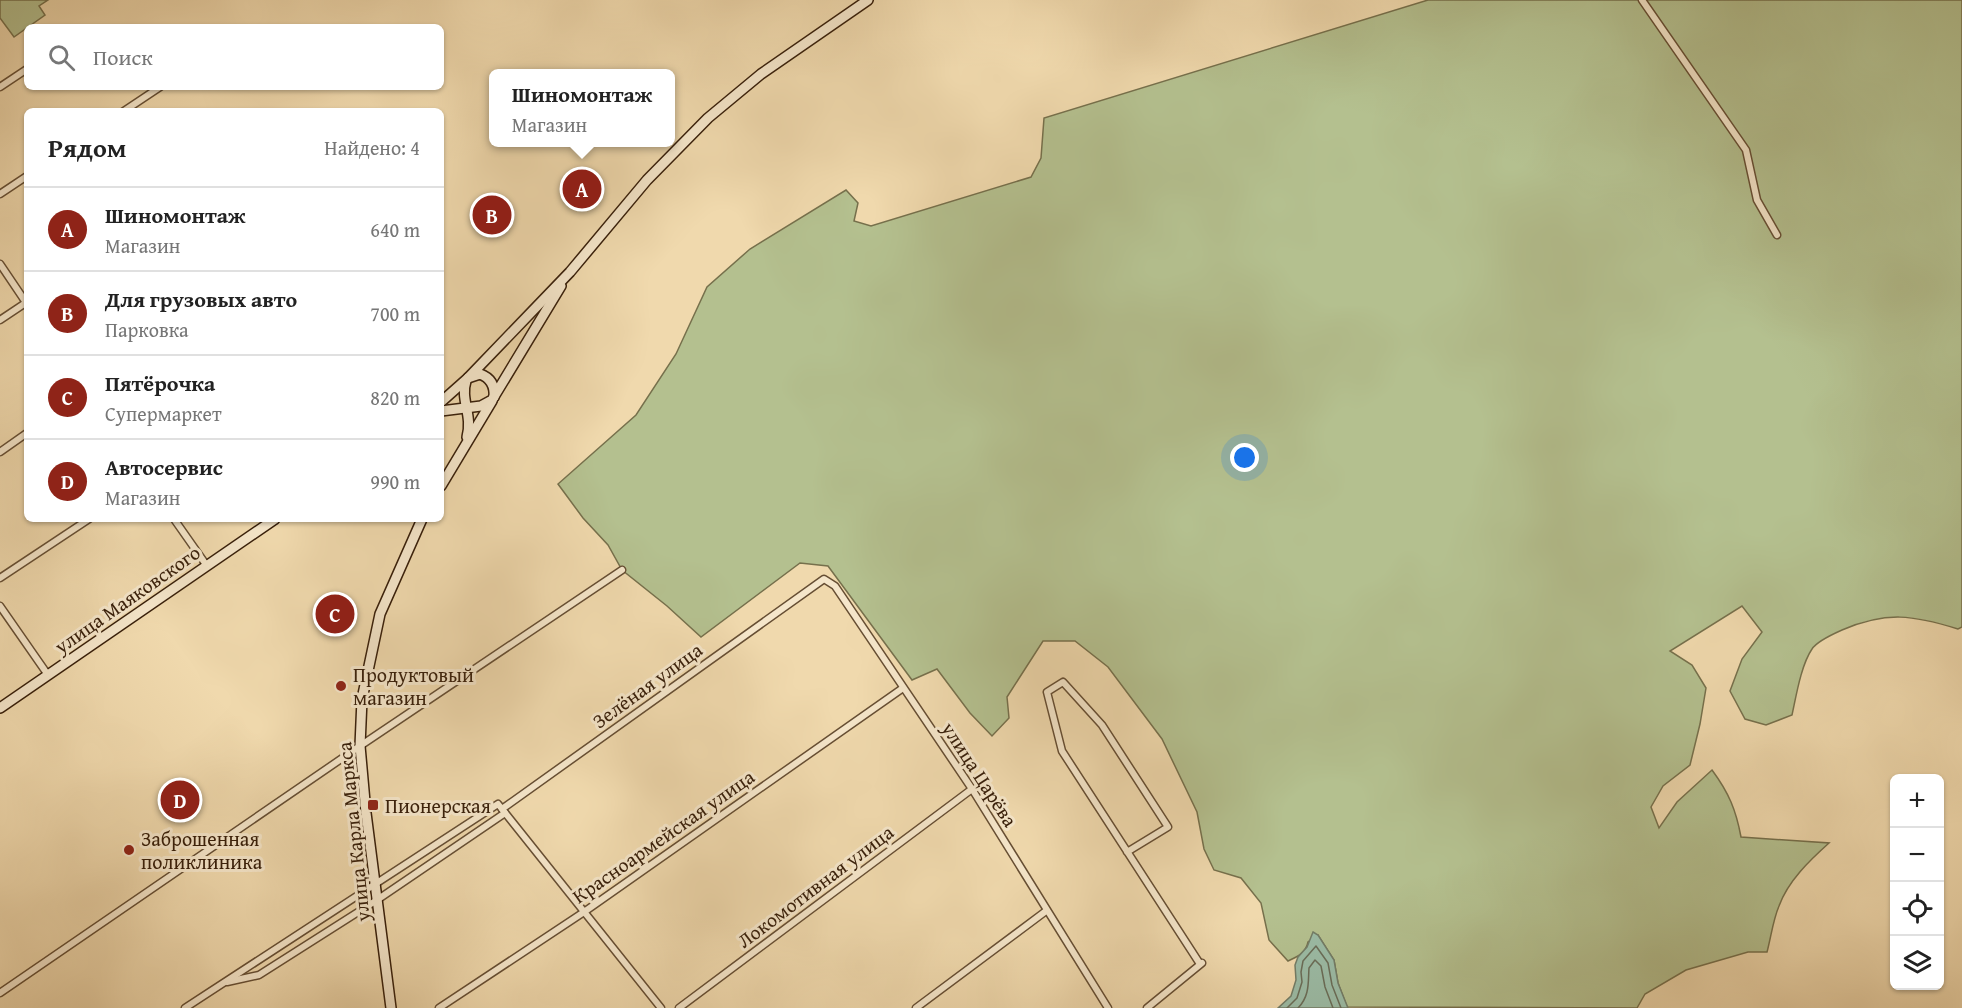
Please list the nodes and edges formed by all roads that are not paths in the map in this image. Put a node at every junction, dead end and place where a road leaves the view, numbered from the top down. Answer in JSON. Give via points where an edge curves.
{"nodes":[{"id":1,"x":868,"y":0,"type":"edge"},
{"id":2,"x":1642,"y":0,"type":"edge"},
{"id":3,"x":24,"y":71,"type":"edge"},
{"id":4,"x":0,"y":87,"type":"edge"},
{"id":5,"x":156,"y":90,"type":"edge"},
{"id":6,"x":128,"y":108,"type":"edge"},
{"id":7,"x":24,"y":178,"type":"edge"},
{"id":8,"x":0,"y":194,"type":"edge"},
{"id":9,"x":1777,"y":235,"type":"dead end"},
{"id":10,"x":0,"y":264,"type":"edge"},
{"id":11,"x":570,"y":272,"type":"junction"},
{"id":12,"x":24,"y":299,"type":"edge"},
{"id":13,"x":24,"y":305,"type":"edge"},
{"id":14,"x":0,"y":320,"type":"edge"},
{"id":15,"x":467,"y":379,"type":"junction"},
{"id":16,"x":444,"y":399,"type":"edge"},
{"id":17,"x":493,"y":399,"type":"junction"},
{"id":18,"x":472,"y":407,"type":"junction"},
{"id":19,"x":444,"y":411,"type":"edge"},
{"id":20,"x":24,"y":435,"type":"edge"},
{"id":21,"x":465,"y":446,"type":"junction"},
{"id":22,"x":0,"y":452,"type":"edge"},
{"id":23,"x":444,"y":481,"type":"edge"},
{"id":24,"x":84,"y":522,"type":"edge"},
{"id":25,"x":176,"y":522,"type":"edge"},
{"id":26,"x":271,"y":522,"type":"edge"},
{"id":27,"x":421,"y":522,"type":"edge"},
{"id":28,"x":207,"y":566,"type":"junction"},
{"id":29,"x":622,"y":570,"type":"dead end"},
{"id":30,"x":0,"y":578,"type":"edge"},
{"id":31,"x":811,"y":587,"type":"joint"},
{"id":32,"x":0,"y":606,"type":"edge"},
{"id":33,"x":48,"y":675,"type":"junction"},
{"id":34,"x":903,"y":688,"type":"junction"},
{"id":35,"x":0,"y":708,"type":"edge"},
{"id":36,"x":360,"y":746,"type":"junction"},
{"id":37,"x":972,"y":789,"type":"junction"},
{"id":38,"x":502,"y":809,"type":"junction"},
{"id":39,"x":1127,"y":852,"type":"junction"},
{"id":40,"x":375,"y":885,"type":"junction"},
{"id":41,"x":377,"y":900,"type":"junction"},
{"id":42,"x":1046,"y":911,"type":"junction"},
{"id":43,"x":584,"y":912,"type":"junction"},
{"id":44,"x":223,"y":982,"type":"junction"},
{"id":45,"x":0,"y":993,"type":"edge"},
{"id":46,"x":185,"y":1008,"type":"edge"},
{"id":47,"x":391,"y":1008,"type":"edge"},
{"id":48,"x":439,"y":1008,"type":"edge"},
{"id":49,"x":660,"y":1008,"type":"edge"},
{"id":50,"x":679,"y":1008,"type":"edge"},
{"id":51,"x":916,"y":1008,"type":"edge"},
{"id":52,"x":1107,"y":1008,"type":"edge"},
{"id":53,"x":1147,"y":1008,"type":"edge"}],
"edges":[{"from":1,"to":11,"type":"main road","via":[[761,74],[708,118],[647,180]]},
{"from":2,"to":9,"type":"street","via":[[1746,150],[1757,200]]},
{"from":3,"to":4,"type":"street"},
{"from":5,"to":6,"type":"street"},
{"from":7,"to":8,"type":"street"},
{"from":10,"to":12,"type":"street"},
{"from":11,"to":15,"type":"main road"},
{"from":11,"to":17,"type":"main road"},
{"from":13,"to":14,"type":"street"},
{"from":15,"to":16,"type":"main road"},
{"from":15,"to":17,"type":"main road","via":[[480,374],[489,379],[495,389]]},
{"from":15,"to":18,"type":"main road","via":[[464,395]]},
{"from":17,"to":18,"type":"main road"},
{"from":17,"to":21,"type":"main road"},
{"from":18,"to":19,"type":"main road"},
{"from":18,"to":21,"type":"main road"},
{"from":20,"to":22,"type":"street"},
{"from":21,"to":23,"type":"main road"},
{"from":24,"to":30,"type":"street"},
{"from":25,"to":28,"type":"street"},
{"from":26,"to":28,"type":"main road","name":"улица Маяковского"},
{"from":27,"to":36,"type":"main road","name":"улица Карла Маркса","via":[[380,614],[362,699]]},
{"from":28,"to":33,"type":"main road","name":"улица Маяковского"},
{"from":29,"to":36,"type":"street"},
{"from":31,"to":34,"type":"street","name":"улица Царёва","via":[[824,579],[835,586]]},
{"from":31,"to":38,"type":"street","name":"Зелёная улица"},
{"from":32,"to":33,"type":"street"},
{"from":33,"to":35,"type":"main road","name":"улица Маяковского"},
{"from":34,"to":37,"type":"street","name":"улица Царёва"},
{"from":34,"to":43,"type":"street","name":"Красноармейская улица"},
{"from":36,"to":40,"type":"main road","name":"улица Карла Маркса"},
{"from":36,"to":45,"type":"street"},
{"from":37,"to":42,"type":"street","name":"улица Царёва"},
{"from":37,"to":50,"type":"street","name":"Локомотивная улица"},
{"from":38,"to":40,"type":"street","name":"Зелёная улица"},
{"from":38,"to":41,"type":"street","name":"Зелёная улица"},
{"from":38,"to":43,"type":"street"},
{"from":39,"to":39,"type":"street","via":[[1062,751],[1047,692],[1063,682],[1102,725],[1168,827]]},
{"from":39,"to":53,"type":"street","via":[[1202,964]]},
{"from":40,"to":41,"type":"main road","name":"улица Карла Маркса"},
{"from":40,"to":44,"type":"street","name":"Зелёная улица"},
{"from":41,"to":44,"type":"street","name":"Зелёная улица","via":[[259,975]]},
{"from":41,"to":47,"type":"main road","name":"улица Карла Маркса"},
{"from":42,"to":51,"type":"street"},
{"from":42,"to":52,"type":"street","name":"улица Царёва"},
{"from":43,"to":48,"type":"street","name":"Красноармейская улица"},
{"from":43,"to":49,"type":"street"},
{"from":44,"to":46,"type":"street","name":"Зелёная улица"}]}
